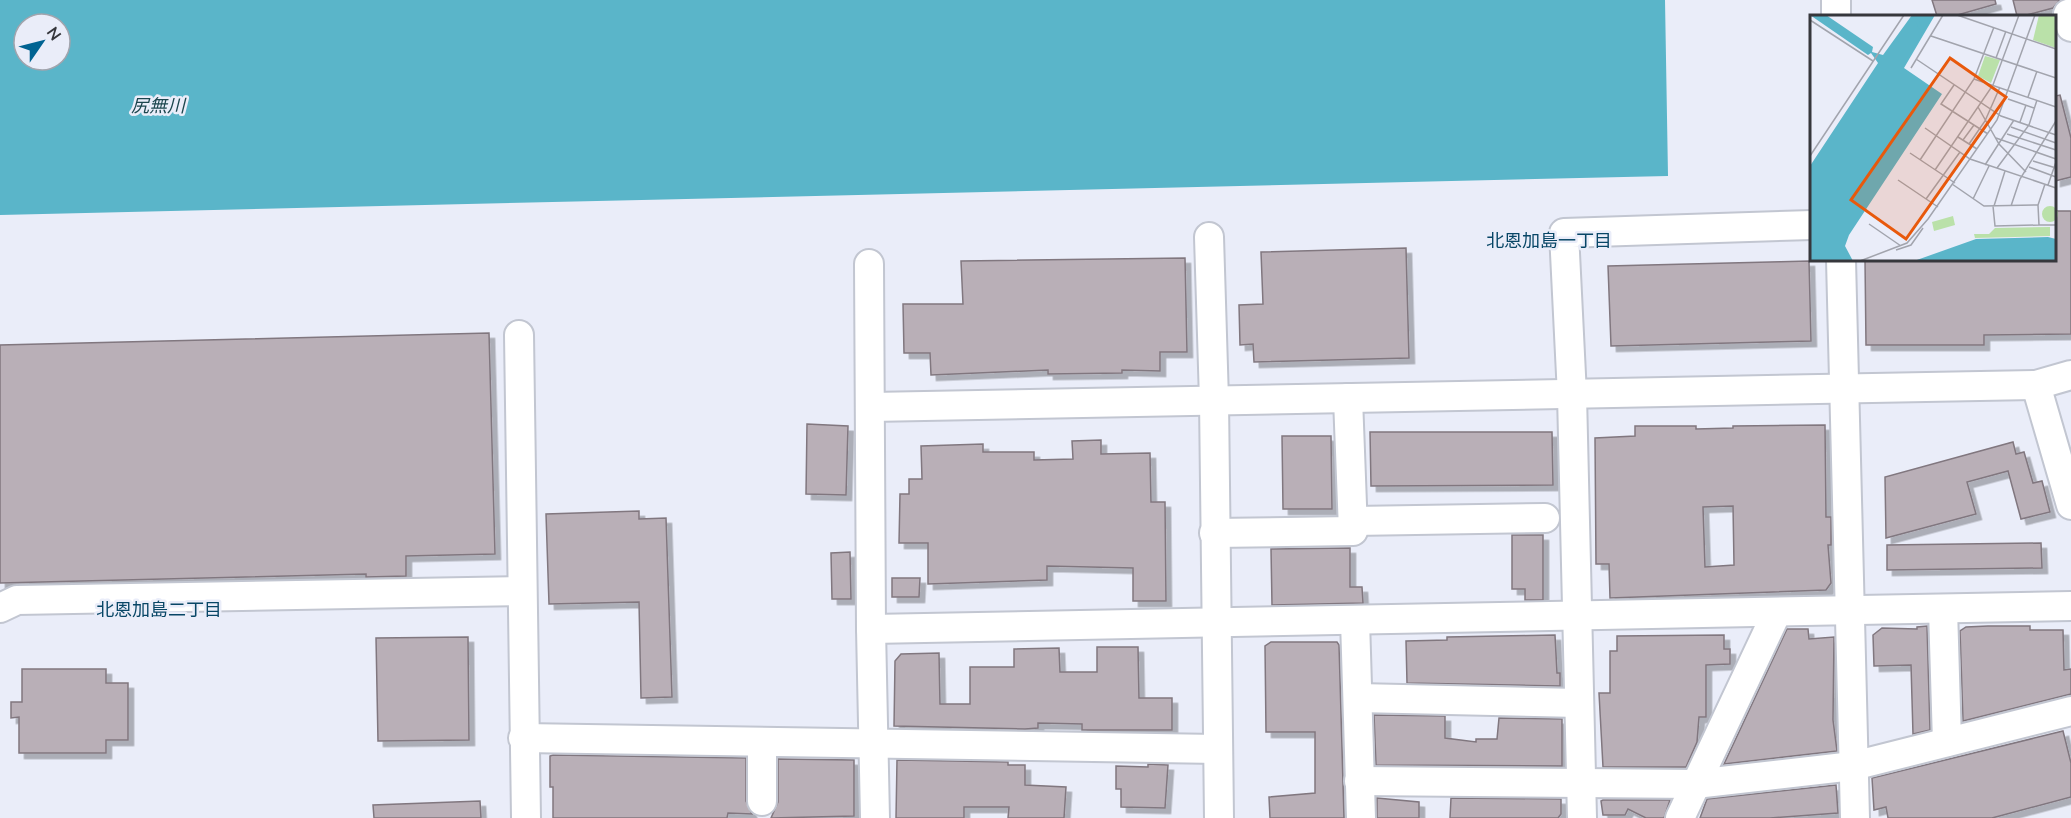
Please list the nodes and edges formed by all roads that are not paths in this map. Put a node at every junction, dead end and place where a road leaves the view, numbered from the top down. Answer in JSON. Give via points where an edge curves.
{"nodes":[{"id":1,"x":2071,"y":13,"type":"edge"},
{"id":2,"x":2071,"y":27,"type":"edge"},
{"id":3,"x":1810,"y":225,"type":"edge"},
{"id":4,"x":1209,"y":237,"type":"dead end"},
{"id":5,"x":1841,"y":261,"type":"edge"},
{"id":6,"x":869,"y":264,"type":"dead end"},
{"id":7,"x":519,"y":335,"type":"dead end"},
{"id":8,"x":2071,"y":375,"type":"edge"},
{"id":9,"x":2036,"y":385,"type":"junction"},
{"id":10,"x":1844,"y":389,"type":"junction"},
{"id":11,"x":1572,"y":395,"type":"junction"},
{"id":12,"x":1348,"y":398,"type":"junction"},
{"id":13,"x":1214,"y":399,"type":"junction"},
{"id":14,"x":871,"y":407,"type":"junction"},
{"id":15,"x":2071,"y":505,"type":"edge"},
{"id":16,"x":1545,"y":518,"type":"dead end"},
{"id":17,"x":1353,"y":521,"type":"junction"},
{"id":18,"x":1214,"y":533,"type":"junction"},
{"id":19,"x":521,"y":591,"type":"junction"},
{"id":20,"x":2071,"y":606,"type":"edge"},
{"id":21,"x":0,"y":608,"type":"edge"},
{"id":22,"x":1943,"y":609,"type":"junction"},
{"id":23,"x":1848,"y":610,"type":"junction"},
{"id":24,"x":1777,"y":612,"type":"junction"},
{"id":25,"x":1576,"y":616,"type":"junction"},
{"id":26,"x":1355,"y":620,"type":"junction"},
{"id":27,"x":1217,"y":623,"type":"junction"},
{"id":28,"x":871,"y":629,"type":"junction"},
{"id":29,"x":1358,"y":698,"type":"junction"},
{"id":30,"x":1578,"y":702,"type":"junction"},
{"id":31,"x":2071,"y":711,"type":"edge"},
{"id":32,"x":523,"y":738,"type":"junction"},
{"id":33,"x":762,"y":742,"type":"junction"},
{"id":34,"x":1947,"y":742,"type":"junction"},
{"id":35,"x":873,"y":744,"type":"junction"},
{"id":36,"x":1218,"y":749,"type":"junction"},
{"id":37,"x":1852,"y":766,"type":"junction"},
{"id":38,"x":1359,"y":781,"type":"junction"},
{"id":39,"x":1581,"y":783,"type":"junction"},
{"id":40,"x":1695,"y":784,"type":"junction"},
{"id":41,"x":762,"y":801,"type":"dead end"},
{"id":42,"x":526,"y":818,"type":"edge"},
{"id":43,"x":876,"y":818,"type":"edge"},
{"id":44,"x":1219,"y":818,"type":"edge"},
{"id":45,"x":1361,"y":818,"type":"edge"},
{"id":46,"x":1582,"y":818,"type":"edge"},
{"id":47,"x":1680,"y":818,"type":"edge"},
{"id":48,"x":1855,"y":818,"type":"edge"}],
"edges":[{"from":1,"to":2,"type":"street"},
{"from":3,"to":11,"type":"street","via":[[1564,233]]},
{"from":4,"to":13,"type":"street"},
{"from":5,"to":10,"type":"street"},
{"from":6,"to":14,"type":"street"},
{"from":7,"to":19,"type":"street"},
{"from":8,"to":9,"type":"street"},
{"from":9,"to":10,"type":"street"},
{"from":9,"to":15,"type":"street"},
{"from":10,"to":11,"type":"street"},
{"from":10,"to":23,"type":"street"},
{"from":11,"to":12,"type":"street"},
{"from":11,"to":25,"type":"street"},
{"from":12,"to":13,"type":"street"},
{"from":12,"to":17,"type":"street"},
{"from":13,"to":14,"type":"street"},
{"from":13,"to":18,"type":"street"},
{"from":14,"to":28,"type":"street"},
{"from":16,"to":17,"type":"street"},
{"from":17,"to":18,"type":"street","via":[[1353,531]]},
{"from":18,"to":27,"type":"street"},
{"from":19,"to":21,"type":"street","via":[[17,600]]},
{"from":19,"to":32,"type":"street"},
{"from":20,"to":22,"type":"street"},
{"from":22,"to":23,"type":"street"},
{"from":22,"to":34,"type":"street"},
{"from":23,"to":24,"type":"street"},
{"from":23,"to":37,"type":"street"},
{"from":24,"to":25,"type":"street"},
{"from":24,"to":40,"type":"street"},
{"from":25,"to":26,"type":"street"},
{"from":25,"to":30,"type":"street"},
{"from":26,"to":27,"type":"street"},
{"from":26,"to":29,"type":"street"},
{"from":27,"to":28,"type":"street"},
{"from":27,"to":36,"type":"street"},
{"from":28,"to":35,"type":"street"},
{"from":29,"to":30,"type":"street"},
{"from":29,"to":38,"type":"street"},
{"from":30,"to":39,"type":"street"},
{"from":31,"to":34,"type":"street"},
{"from":32,"to":33,"type":"street"},
{"from":32,"to":42,"type":"street"},
{"from":33,"to":35,"type":"street"},
{"from":33,"to":41,"type":"street"},
{"from":34,"to":37,"type":"street"},
{"from":35,"to":36,"type":"street"},
{"from":35,"to":43,"type":"street"},
{"from":36,"to":44,"type":"street"},
{"from":37,"to":40,"type":"street"},
{"from":37,"to":48,"type":"street"},
{"from":38,"to":39,"type":"street"},
{"from":38,"to":45,"type":"street"},
{"from":39,"to":40,"type":"street"},
{"from":39,"to":46,"type":"street"},
{"from":40,"to":47,"type":"street"}]}
